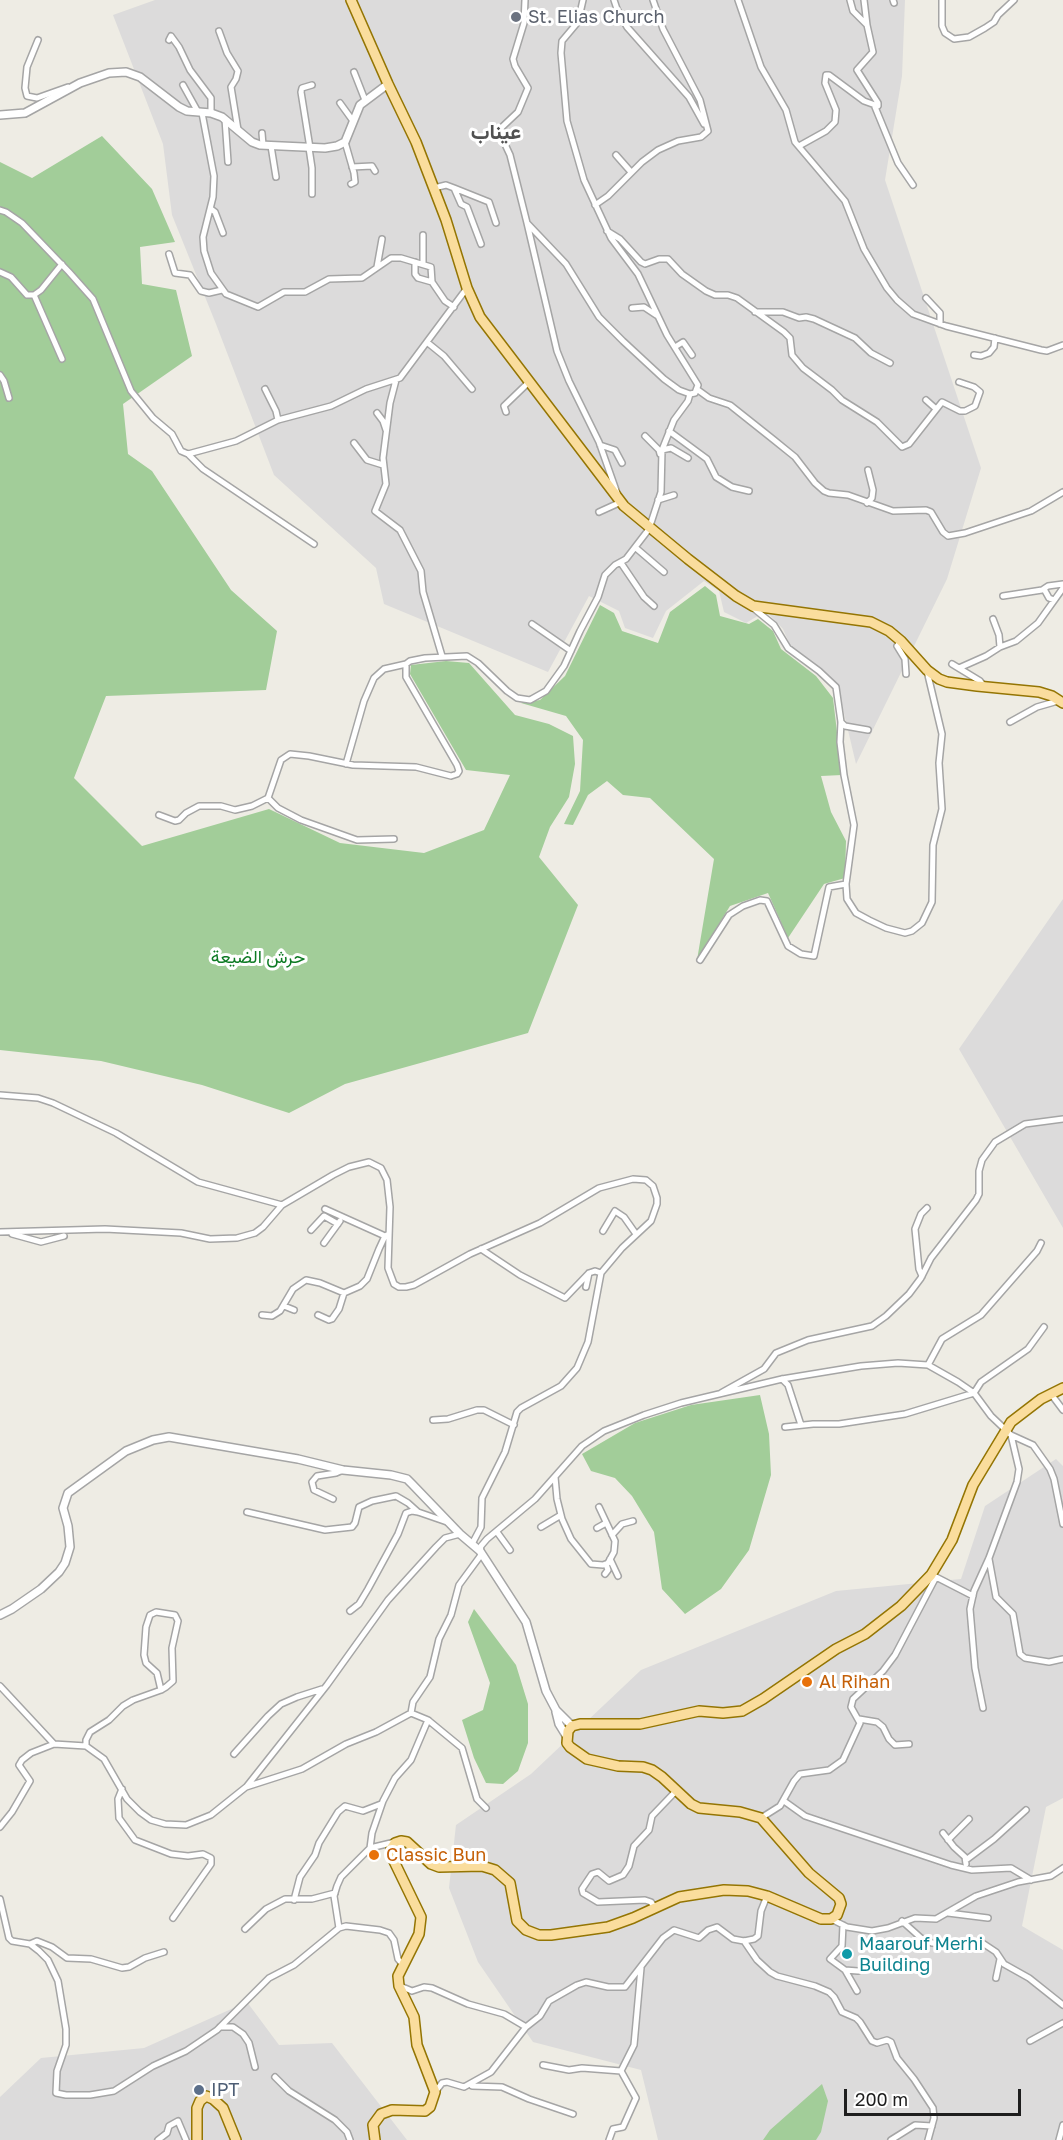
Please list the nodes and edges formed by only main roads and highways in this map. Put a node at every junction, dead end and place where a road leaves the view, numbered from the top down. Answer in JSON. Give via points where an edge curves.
{"nodes":[{"id":1,"x":351,"y":0,"type":"edge"},
{"id":2,"x":1062,"y":701,"type":"edge"},
{"id":3,"x":1063,"y":1388,"type":"edge"},
{"id":4,"x":197,"y":2140,"type":"edge"},
{"id":5,"x":236,"y":2140,"type":"edge"},
{"id":6,"x":375,"y":2140,"type":"edge"}],
"edges":[{"from":1,"to":2,"type":"main road","via":[[416,142],[467,288],[484,324],[620,501],[649,529],[748,604],[871,622],[889,631],[927,670],[947,682],[1039,692]]},
{"from":3,"to":6,"type":"main road","via":[[1017,1416],[973,1485],[933,1576],[865,1634],[742,1711],[699,1711],[640,1724],[594,1723],[572,1726],[568,1731],[570,1748],[579,1756],[604,1764],[652,1770],[699,1808],[761,1818],[809,1873],[839,1898],[840,1909],[831,1919],[815,1917],[767,1896],[724,1890],[679,1898],[608,1927],[551,1935],[532,1933],[517,1921],[510,1883],[495,1870],[431,1864],[412,1846],[401,1841],[395,1843],[391,1856],[421,1917],[419,1934],[398,1976],[399,1986],[414,2018],[417,2045],[435,2092],[425,2111],[392,2110],[381,2114],[373,2125]]},
{"from":4,"to":5,"type":"main road","via":[[197,2108],[206,2096],[223,2108]]}]}
